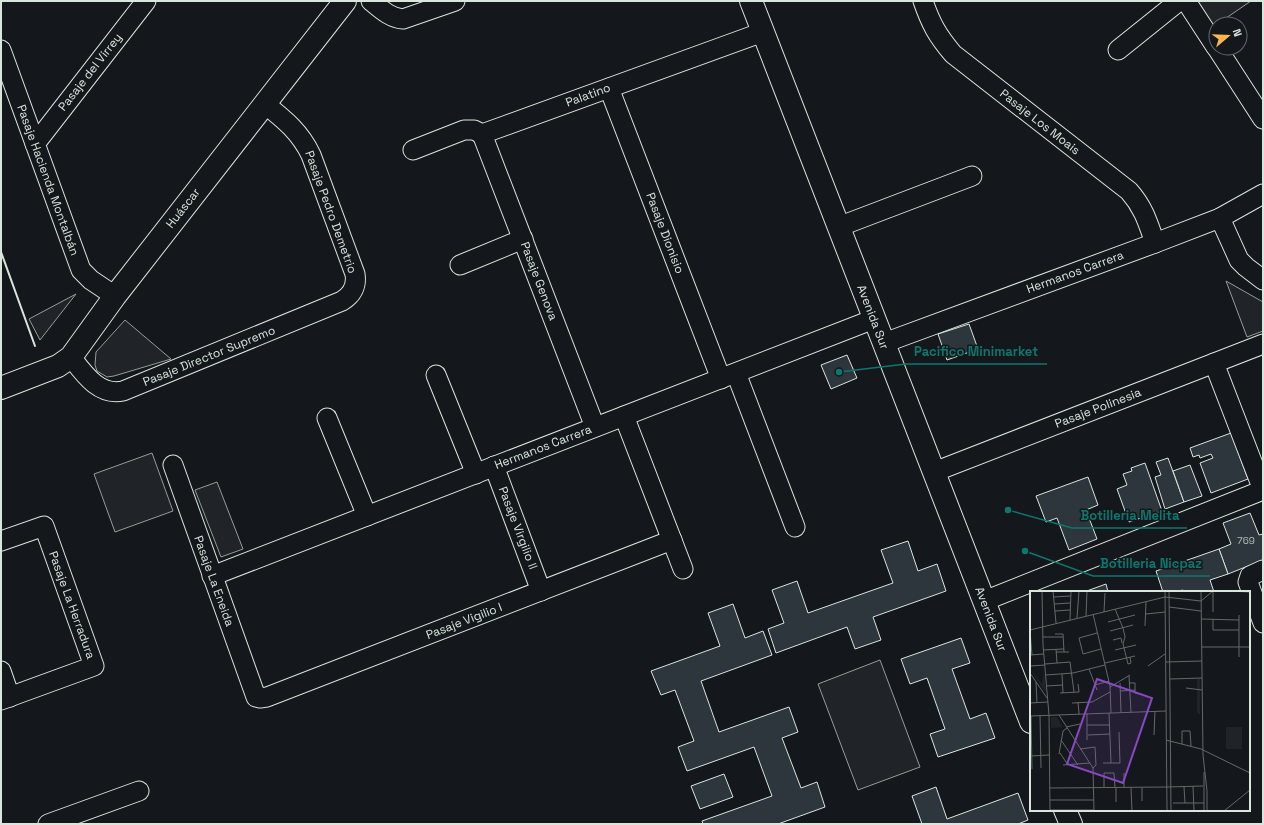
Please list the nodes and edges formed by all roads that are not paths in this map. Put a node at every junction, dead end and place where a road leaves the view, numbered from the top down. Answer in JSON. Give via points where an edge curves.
{"nodes":[{"id":1,"x":146,"y":1,"type":"edge"},
{"id":2,"x":345,"y":1,"type":"edge"},
{"id":3,"x":370,"y":1,"type":"edge"},
{"id":4,"x":455,"y":1,"type":"edge"},
{"id":5,"x":751,"y":1,"type":"edge"},
{"id":6,"x":923,"y":1,"type":"edge"},
{"id":7,"x":1179,"y":1,"type":"edge"},
{"id":8,"x":1186,"y":1,"type":"edge"},
{"id":9,"x":763,"y":32,"type":"junction"},
{"id":10,"x":1208,"y":35,"type":"edge"},
{"id":11,"x":1,"y":50,"type":"edge"},
{"id":12,"x":1118,"y":50,"type":"dead end"},
{"id":13,"x":1221,"y":56,"type":"edge"},
{"id":14,"x":609,"y":88,"type":"junction"},
{"id":15,"x":265,"y":104,"type":"junction"},
{"id":16,"x":1263,"y":119,"type":"edge"},
{"id":17,"x":482,"y":134,"type":"junction"},
{"id":18,"x":35,"y":144,"type":"junction"},
{"id":19,"x":413,"y":150,"type":"dead end"},
{"id":20,"x":972,"y":176,"type":"dead end"},
{"id":21,"x":1263,"y":194,"type":"edge"},
{"id":22,"x":1220,"y":218,"type":"junction"},
{"id":23,"x":838,"y":227,"type":"junction"},
{"id":24,"x":523,"y":239,"type":"junction"},
{"id":25,"x":1155,"y":243,"type":"junction"},
{"id":26,"x":460,"y":265,"type":"dead end"},
{"id":27,"x":1263,"y":280,"type":"edge"},
{"id":28,"x":354,"y":290,"type":"joint"},
{"id":29,"x":115,"y":296,"type":"junction"},
{"id":30,"x":874,"y":319,"type":"junction"},
{"id":31,"x":884,"y":343,"type":"junction"},
{"id":32,"x":1263,"y":344,"type":"edge"},
{"id":33,"x":71,"y":357,"type":"junction"},
{"id":34,"x":1214,"y":363,"type":"junction"},
{"id":35,"x":436,"y":375,"type":"dead end"},
{"id":36,"x":729,"y":376,"type":"junction"},
{"id":37,"x":1,"y":388,"type":"edge"},
{"id":38,"x":624,"y":416,"type":"junction"},
{"id":39,"x":327,"y":418,"type":"dead end"},
{"id":40,"x":595,"y":428,"type":"junction"},
{"id":41,"x":173,"y":465,"type":"dead end"},
{"id":42,"x":494,"y":466,"type":"junction"},
{"id":43,"x":934,"y":472,"type":"junction"},
{"id":44,"x":476,"y":474,"type":"junction"},
{"id":45,"x":1263,"y":490,"type":"edge"},
{"id":46,"x":367,"y":516,"type":"junction"},
{"id":47,"x":795,"y":527,"type":"dead end"},
{"id":48,"x":672,"y":540,"type":"junction"},
{"id":49,"x":1,"y":541,"type":"edge"},
{"id":50,"x":683,"y":569,"type":"dead end"},
{"id":51,"x":1263,"y":570,"type":"edge"},
{"id":52,"x":212,"y":576,"type":"junction"},
{"id":53,"x":541,"y":591,"type":"junction"},
{"id":54,"x":984,"y":602,"type":"junction"},
{"id":55,"x":1263,"y":623,"type":"edge"},
{"id":56,"x":1,"y":671,"type":"edge"},
{"id":57,"x":256,"y":696,"type":"joint"},
{"id":58,"x":5,"y":698,"type":"edge"},
{"id":59,"x":1030,"y":719,"type":"edge"},
{"id":60,"x":139,"y":791,"type":"dead end"},
{"id":61,"x":1065,"y":811,"type":"edge"},
{"id":62,"x":48,"y":824,"type":"edge"},
{"id":63,"x":1070,"y":824,"type":"edge"}],
"edges":[{"from":1,"to":18,"type":"street","name":"Pasaje del Virrey"},
{"from":2,"to":15,"type":"street","name":"Huáscar"},
{"from":3,"to":4,"type":"street","via":[[398,19]]},
{"from":5,"to":9,"type":"street","name":"Avenida Sur"},
{"from":6,"to":25,"type":"street","name":"Pasaje Los Moais","via":[[940,39],[953,54],[1129,191],[1145,213]]},
{"from":7,"to":12,"type":"street"},
{"from":8,"to":10,"type":"street"},
{"from":9,"to":14,"type":"street","name":"Palatino"},
{"from":9,"to":23,"type":"street","name":"Avenida Sur"},
{"from":11,"to":18,"type":"street","name":"Pasaje Hacienda Montalbán"},
{"from":13,"to":16,"type":"street"},
{"from":14,"to":17,"type":"street","name":"Palatino"},
{"from":14,"to":36,"type":"street","name":"Pasaje Dionisio"},
{"from":15,"to":28,"type":"street","name":"Pasaje Pedro Demetrio","via":[[295,129],[309,151],[355,274]]},
{"from":15,"to":29,"type":"street","name":"Huáscar"},
{"from":17,"to":19,"type":"street","via":[[474,130],[464,130]]},
{"from":17,"to":24,"type":"street","name":"Pasaje Genova"},
{"from":18,"to":29,"type":"street","name":"Pasaje Hacienda Montalbán","via":[[81,270]]},
{"from":20,"to":23,"type":"street"},
{"from":21,"to":22,"type":"street","name":"Hermanos Carrera"},
{"from":22,"to":25,"type":"street","name":"Hermanos Carrera"},
{"from":22,"to":27,"type":"street","via":[[1239,260]]},
{"from":23,"to":30,"type":"street","name":"Avenida Sur"},
{"from":24,"to":26,"type":"street"},
{"from":24,"to":40,"type":"street","name":"Pasaje Genova"},
{"from":25,"to":31,"type":"street","name":"Hermanos Carrera"},
{"from":28,"to":33,"type":"street","name":"Pasaje Director Supremo","via":[[342,301],[124,391],[110,392],[101,388]]},
{"from":29,"to":33,"type":"street","name":"Huáscar"},
{"from":30,"to":31,"type":"street","name":"Avenida Sur"},
{"from":30,"to":36,"type":"street","name":"Hermanos Carrera"},
{"from":31,"to":43,"type":"street","name":"Avenida Sur"},
{"from":32,"to":34,"type":"street","name":"Pasaje Polinesia"},
{"from":33,"to":37,"type":"street","name":"Huáscar","via":[[58,366]]},
{"from":34,"to":43,"type":"street","name":"Pasaje Polinesia"},
{"from":34,"to":45,"type":"street"},
{"from":35,"to":44,"type":"street"},
{"from":36,"to":38,"type":"street","name":"Hermanos Carrera"},
{"from":36,"to":47,"type":"street","name":"Pasaje Dionisio"},
{"from":38,"to":40,"type":"street","name":"Hermanos Carrera"},
{"from":38,"to":48,"type":"street"},
{"from":39,"to":46,"type":"street"},
{"from":40,"to":42,"type":"street","name":"Hermanos Carrera"},
{"from":41,"to":52,"type":"street","name":"Pasaje La Eneida"},
{"from":42,"to":44,"type":"street","name":"Hermanos Carrera"},
{"from":42,"to":53,"type":"street","name":"Pasaje Virgilio II"},
{"from":43,"to":54,"type":"street","name":"Avenida Sur"},
{"from":44,"to":46,"type":"street","name":"Hermanos Carrera"},
{"from":45,"to":54,"type":"street"},
{"from":46,"to":52,"type":"street","name":"Hermanos Carrera"},
{"from":48,"to":50,"type":"street"},
{"from":48,"to":53,"type":"street","name":"Pasaje Vigilio I"},
{"from":49,"to":58,"type":"street","name":"Pasaje La Herradura","via":[[44,526],[94,666]]},
{"from":51,"to":55,"type":"street","via":[[1250,576],[1248,582]]},
{"from":52,"to":57,"type":"street","name":"Pasaje La Eneida"},
{"from":53,"to":57,"type":"street","name":"Pasaje Vigilio I","via":[[267,697]]},
{"from":54,"to":59,"type":"street","name":"Avenida Sur"},
{"from":56,"to":58,"type":"street","name":"Pasaje La Herradura"},
{"from":60,"to":62,"type":"street"},
{"from":61,"to":63,"type":"street"}]}
